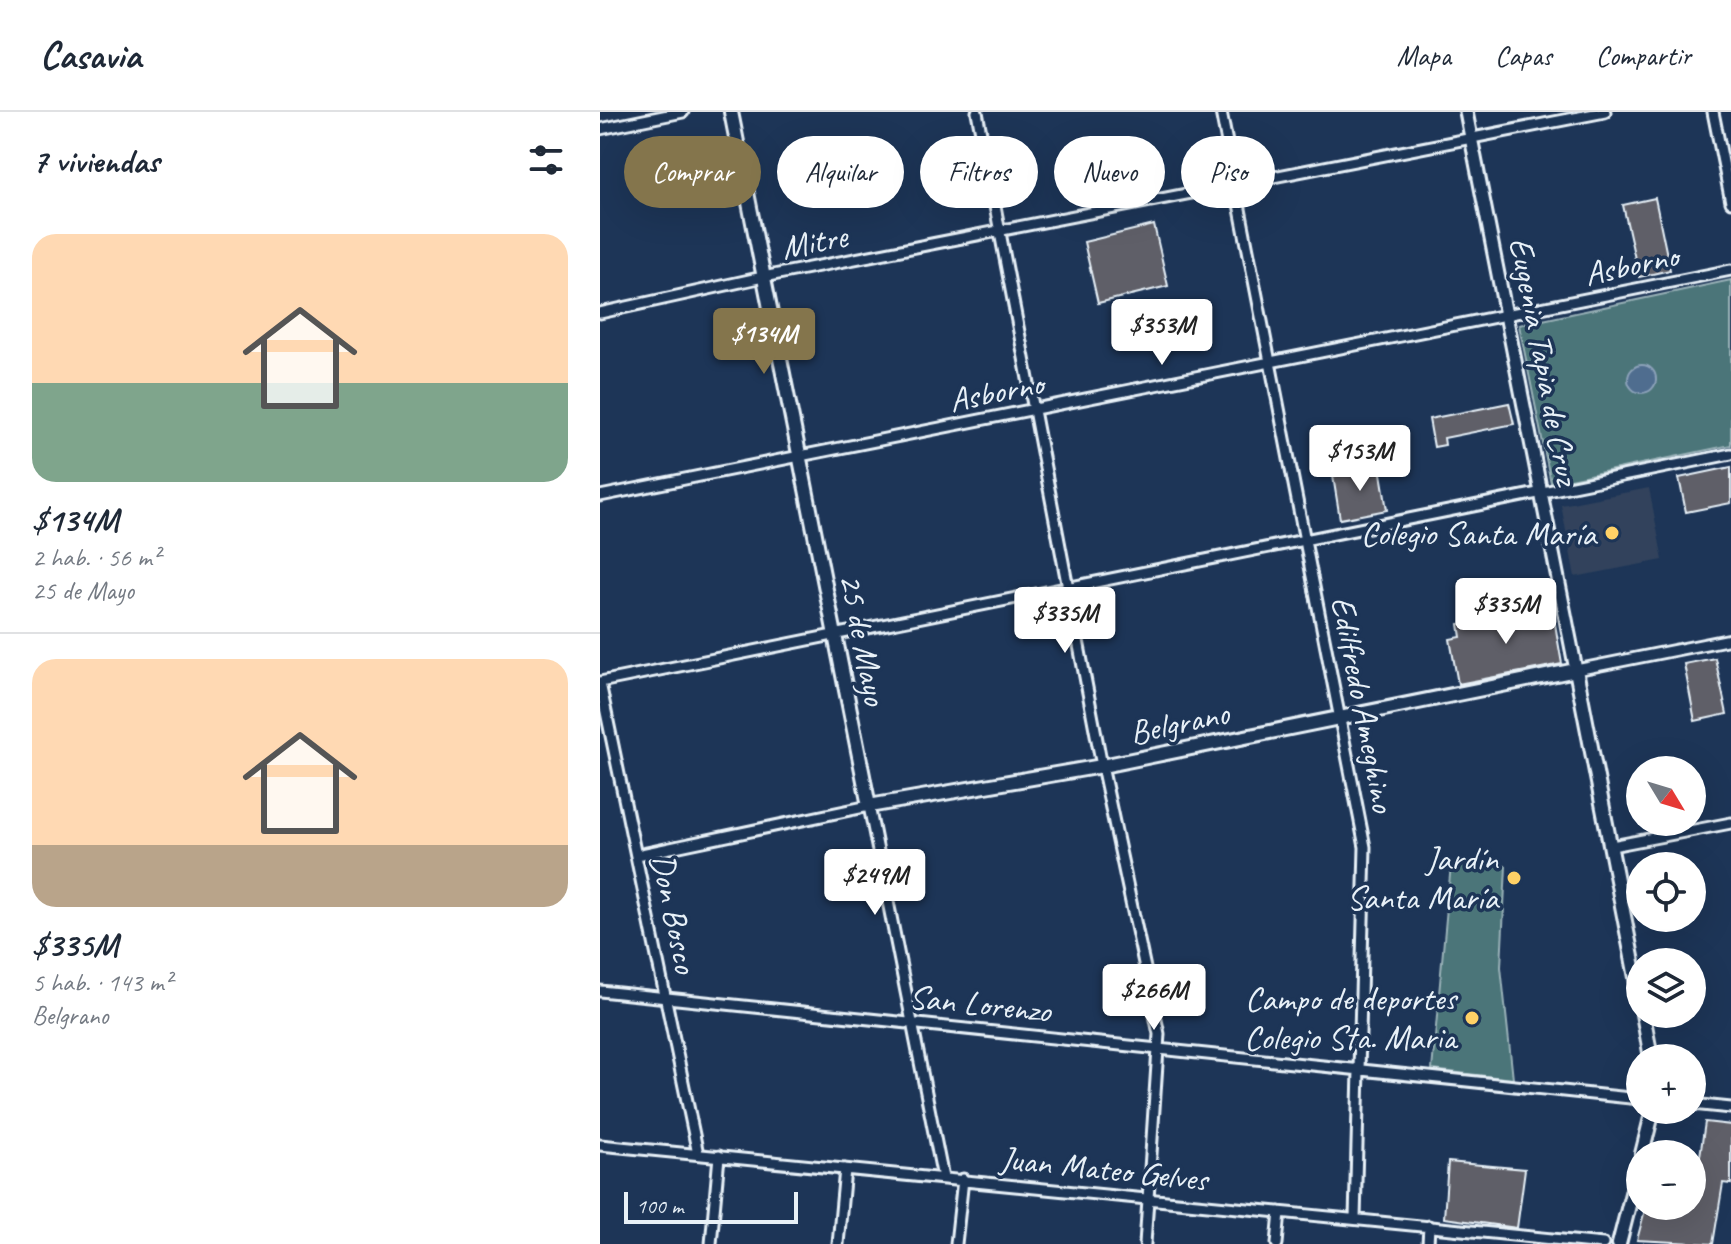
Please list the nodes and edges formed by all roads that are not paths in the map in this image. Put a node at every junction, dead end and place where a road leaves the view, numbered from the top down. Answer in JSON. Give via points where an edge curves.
{"nodes":[{"id":1,"x":683,"y":112,"type":"edge"},
{"id":2,"x":731,"y":112,"type":"edge"},
{"id":3,"x":977,"y":112,"type":"edge"},
{"id":4,"x":1221,"y":112,"type":"edge"},
{"id":5,"x":1466,"y":112,"type":"edge"},
{"id":6,"x":1605,"y":112,"type":"edge"},
{"id":7,"x":1713,"y":112,"type":"edge"},
{"id":8,"x":600,"y":129,"type":"edge"},
{"id":9,"x":1225,"y":136,"type":"edge"},
{"id":10,"x":1472,"y":139,"type":"junction"},
{"id":11,"x":1275,"y":179,"type":"edge"},
{"id":12,"x":1181,"y":197,"type":"edge"},
{"id":13,"x":1731,"y":202,"type":"edge"},
{"id":14,"x":1239,"y":208,"type":"edge"},
{"id":15,"x":1000,"y":231,"type":"junction"},
{"id":16,"x":1731,"y":270,"type":"edge"},
{"id":17,"x":763,"y":277,"type":"junction"},
{"id":18,"x":600,"y":313,"type":"edge"},
{"id":19,"x":1508,"y":316,"type":"junction"},
{"id":20,"x":1269,"y":363,"type":"junction"},
{"id":21,"x":1035,"y":410,"type":"junction"},
{"id":22,"x":1731,"y":454,"type":"edge"},
{"id":23,"x":798,"y":455,"type":"junction"},
{"id":24,"x":1542,"y":492,"type":"junction"},
{"id":25,"x":600,"y":496,"type":"edge"},
{"id":26,"x":1307,"y":540,"type":"junction"},
{"id":27,"x":1069,"y":587,"type":"junction"},
{"id":28,"x":834,"y":632,"type":"junction"},
{"id":29,"x":1731,"y":639,"type":"edge"},
{"id":30,"x":1576,"y":670,"type":"junction"},
{"id":31,"x":600,"y":683,"type":"edge"},
{"id":32,"x":1340,"y":717,"type":"junction"},
{"id":33,"x":1102,"y":766,"type":"junction"},
{"id":34,"x":869,"y":806,"type":"junction"},
{"id":35,"x":1731,"y":823,"type":"edge"},
{"id":36,"x":1612,"y":846,"type":"junction"},
{"id":37,"x":637,"y":855,"type":"junction"},
{"id":38,"x":1631,"y":948,"type":"edge"},
{"id":39,"x":600,"y":991,"type":"edge"},
{"id":40,"x":666,"y":997,"type":"junction"},
{"id":41,"x":913,"y":1021,"type":"junction"},
{"id":42,"x":1160,"y":1049,"type":"junction"},
{"id":43,"x":1360,"y":1071,"type":"junction"},
{"id":44,"x":1626,"y":1098,"type":"edge"},
{"id":45,"x":1706,"y":1105,"type":"edge"},
{"id":46,"x":1731,"y":1108,"type":"edge"},
{"id":47,"x":600,"y":1145,"type":"edge"},
{"id":48,"x":698,"y":1154,"type":"junction"},
{"id":49,"x":719,"y":1156,"type":"junction"},
{"id":50,"x":845,"y":1169,"type":"junction"},
{"id":51,"x":943,"y":1178,"type":"junction"},
{"id":52,"x":963,"y":1179,"type":"junction"},
{"id":53,"x":1149,"y":1198,"type":"junction"},
{"id":54,"x":1280,"y":1212,"type":"junction"},
{"id":55,"x":1626,"y":1217,"type":"edge"},
{"id":56,"x":1355,"y":1219,"type":"junction"},
{"id":57,"x":1429,"y":1226,"type":"junction"},
{"id":58,"x":711,"y":1244,"type":"edge"},
{"id":59,"x":838,"y":1244,"type":"edge"},
{"id":60,"x":956,"y":1244,"type":"edge"},
{"id":61,"x":1145,"y":1244,"type":"edge"},
{"id":62,"x":1277,"y":1244,"type":"edge"},
{"id":63,"x":1428,"y":1244,"type":"edge"},
{"id":64,"x":1603,"y":1244,"type":"edge"},
{"id":65,"x":1619,"y":1244,"type":"edge"}],
"edges":[{"from":1,"to":8,"type":"street"},
{"from":2,"to":17,"type":"main road","name":"25 de Mayo"},
{"from":3,"to":15,"type":"street"},
{"from":4,"to":9,"type":"street","name":"Edilfredo Ameghino"},
{"from":5,"to":10,"type":"street","name":"Eugenia Tapia de Cruz"},
{"from":6,"to":10,"type":"street","name":"Mitre"},
{"from":7,"to":13,"type":"street"},
{"from":10,"to":11,"type":"street","name":"Mitre"},
{"from":10,"to":19,"type":"street","name":"Eugenia Tapia de Cruz"},
{"from":12,"to":15,"type":"street","name":"Mitre"},
{"from":14,"to":20,"type":"street","name":"Edilfredo Ameghino"},
{"from":15,"to":17,"type":"street","name":"Mitre"},
{"from":15,"to":21,"type":"street"},
{"from":16,"to":19,"type":"street","name":"Asborno"},
{"from":17,"to":18,"type":"street","name":"Mitre"},
{"from":17,"to":23,"type":"main road","name":"25 de Mayo"},
{"from":19,"to":20,"type":"street","name":"Asborno"},
{"from":19,"to":24,"type":"street","name":"Eugenia Tapia de Cruz"},
{"from":20,"to":21,"type":"street","name":"Asborno"},
{"from":20,"to":26,"type":"street","name":"Edilfredo Ameghino"},
{"from":21,"to":23,"type":"street","name":"Asborno"},
{"from":21,"to":27,"type":"street"},
{"from":22,"to":24,"type":"street"},
{"from":23,"to":25,"type":"street","name":"Asborno"},
{"from":23,"to":28,"type":"main road","name":"25 de Mayo"},
{"from":24,"to":26,"type":"street"},
{"from":24,"to":30,"type":"street","name":"Eugenia Tapia de Cruz"},
{"from":26,"to":27,"type":"street"},
{"from":26,"to":32,"type":"street","name":"Edilfredo Ameghino"},
{"from":27,"to":28,"type":"street"},
{"from":27,"to":33,"type":"street"},
{"from":28,"to":31,"type":"street"},
{"from":28,"to":34,"type":"main road","name":"25 de Mayo"},
{"from":29,"to":30,"type":"street","name":"Belgrano"},
{"from":30,"to":32,"type":"main road","name":"Belgrano"},
{"from":30,"to":36,"type":"main road","name":"Eugenia Tapia de Cruz"},
{"from":31,"to":37,"type":"street","name":"Don Bosco"},
{"from":32,"to":33,"type":"main road","name":"Belgrano"},
{"from":32,"to":43,"type":"street","name":"Edilfredo Ameghino","via":[[1365,847]]},
{"from":33,"to":34,"type":"main road","name":"Belgrano"},
{"from":33,"to":42,"type":"street"},
{"from":34,"to":37,"type":"street","name":"Belgrano"},
{"from":34,"to":41,"type":"street","name":"25 de Mayo"},
{"from":35,"to":36,"type":"street"},
{"from":36,"to":38,"type":"main road","name":"Eugenia Tapia de Cruz"},
{"from":37,"to":40,"type":"street","name":"Don Bosco"},
{"from":39,"to":40,"type":"street","name":"San Lorenzo"},
{"from":40,"to":41,"type":"street","name":"San Lorenzo"},
{"from":40,"to":48,"type":"street","name":"Don Bosco"},
{"from":41,"to":42,"type":"street","name":"San Lorenzo"},
{"from":41,"to":51,"type":"street","name":"25 de Mayo"},
{"from":42,"to":43,"type":"street","name":"San Lorenzo"},
{"from":42,"to":53,"type":"street"},
{"from":43,"to":44,"type":"street","name":"San Lorenzo"},
{"from":43,"to":56,"type":"street","name":"Edilfredo Ameghino"},
{"from":45,"to":46,"type":"street"},
{"from":47,"to":48,"type":"street","name":"Juan Mateo Gelves"},
{"from":48,"to":49,"type":"street","name":"Juan Mateo Gelves"},
{"from":49,"to":50,"type":"street","name":"Juan Mateo Gelves"},
{"from":49,"to":58,"type":"street"},
{"from":50,"to":51,"type":"street","name":"Juan Mateo Gelves"},
{"from":50,"to":59,"type":"street"},
{"from":51,"to":52,"type":"street","name":"Juan Mateo Gelves"},
{"from":52,"to":53,"type":"street","name":"Juan Mateo Gelves"},
{"from":52,"to":60,"type":"street"},
{"from":53,"to":54,"type":"street","name":"Juan Mateo Gelves"},
{"from":53,"to":61,"type":"street"},
{"from":54,"to":56,"type":"street","name":"Juan Mateo Gelves"},
{"from":54,"to":62,"type":"street"},
{"from":55,"to":65,"type":"main road"},
{"from":56,"to":57,"type":"street","name":"Juan Mateo Gelves"},
{"from":57,"to":63,"type":"street"},
{"from":57,"to":64,"type":"street","name":"Juan Mateo Gelves"}]}
